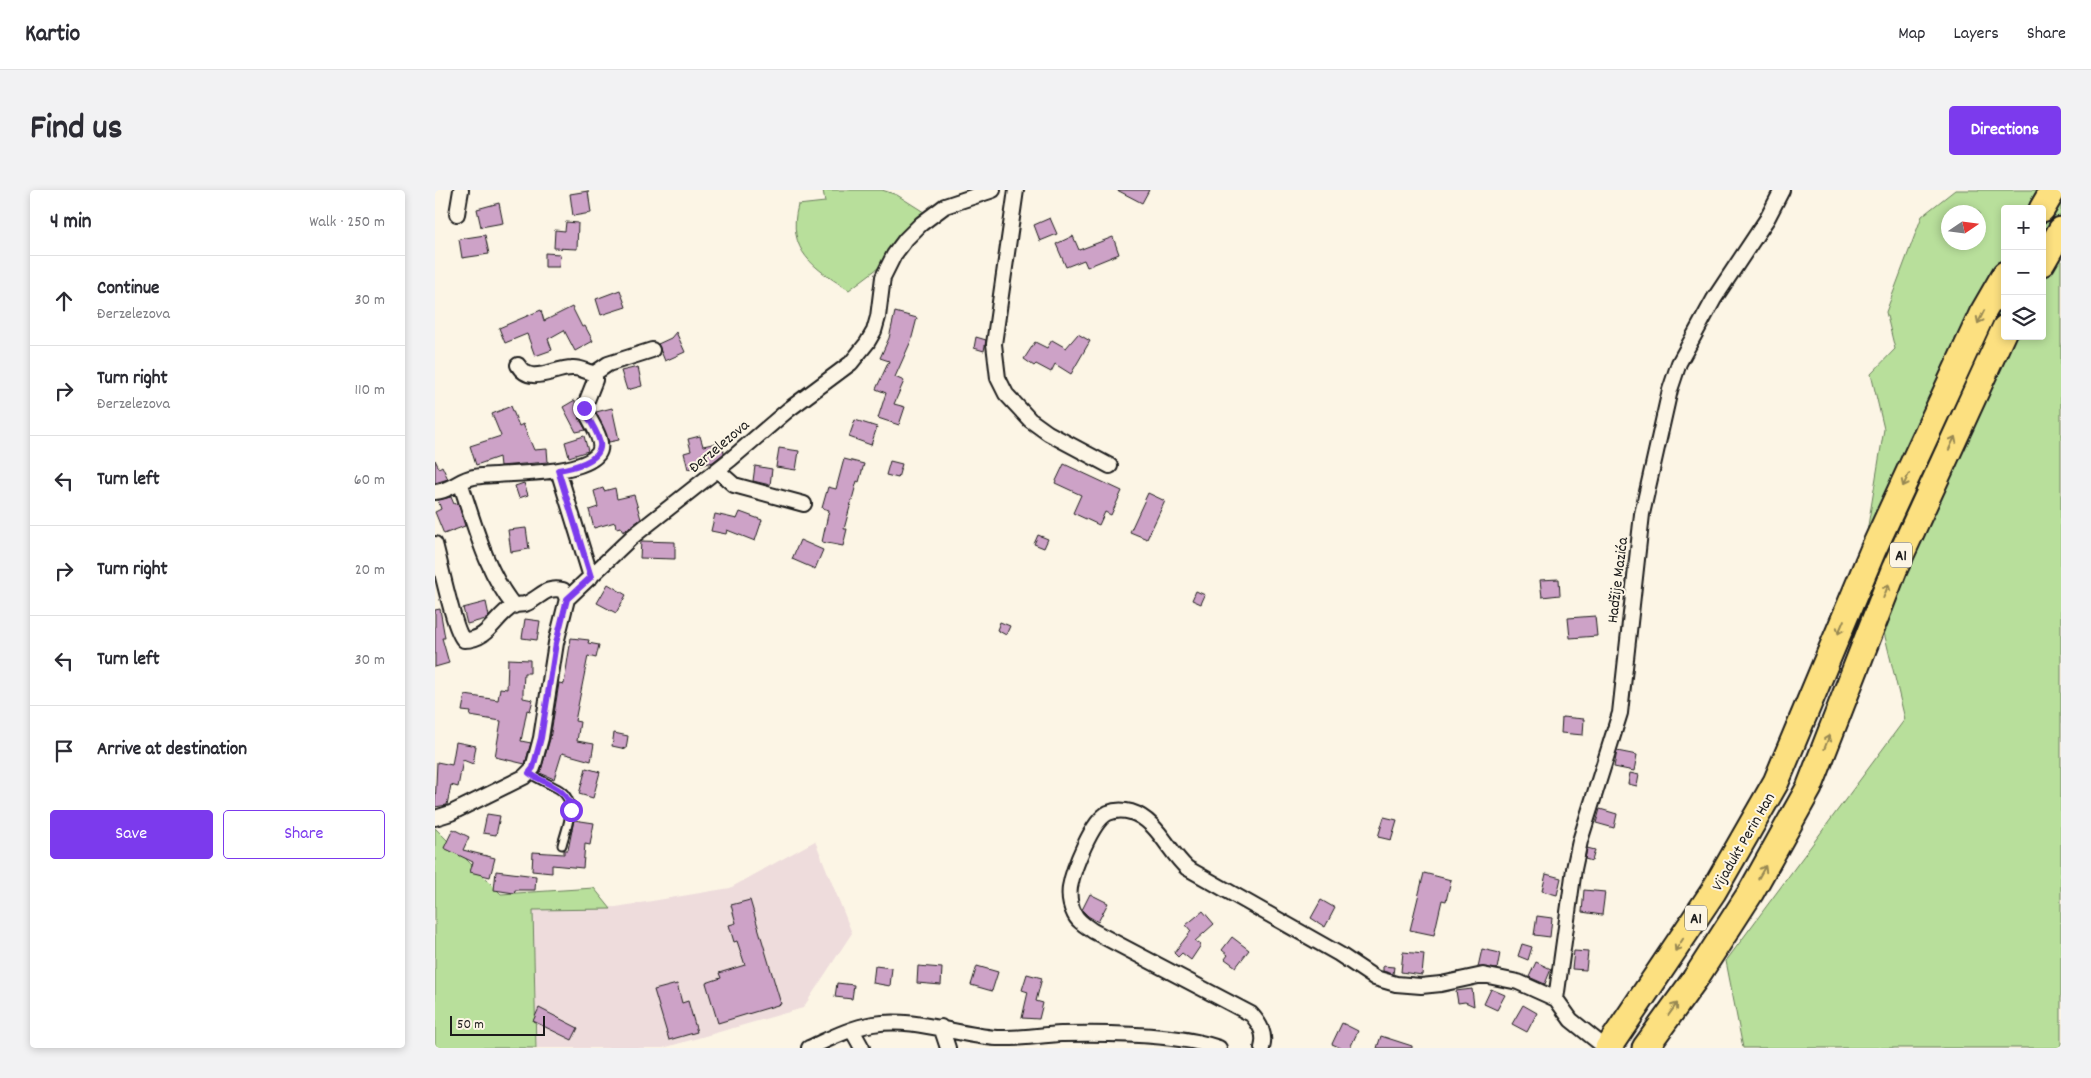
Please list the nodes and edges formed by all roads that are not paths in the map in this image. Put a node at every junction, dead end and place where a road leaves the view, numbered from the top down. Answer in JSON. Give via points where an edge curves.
{"nodes":[{"id":1,"x":461,"y":190,"type":"edge"},
{"id":2,"x":993,"y":190,"type":"edge"},
{"id":3,"x":1016,"y":190,"type":"edge"},
{"id":4,"x":1781,"y":190,"type":"edge"},
{"id":5,"x":2053,"y":190,"type":"edge"},
{"id":6,"x":2044,"y":205,"type":"edge"},
{"id":7,"x":457,"y":214,"type":"dead end"},
{"id":8,"x":2061,"y":230,"type":"edge"},
{"id":9,"x":2046,"y":255,"type":"edge"},
{"id":10,"x":2001,"y":281,"type":"edge"},
{"id":11,"x":2001,"y":337,"type":"edge"},
{"id":12,"x":652,"y":350,"type":"dead end"},
{"id":13,"x":518,"y":365,"type":"dead end"},
{"id":14,"x":595,"y":373,"type":"junction"},
{"id":15,"x":1110,"y":466,"type":"dead end"},
{"id":16,"x":558,"y":470,"type":"junction"},
{"id":17,"x":717,"y":470,"type":"junction"},
{"id":18,"x":460,"y":482,"type":"junction"},
{"id":19,"x":435,"y":492,"type":"edge"},
{"id":20,"x":804,"y":504,"type":"dead end"},
{"id":21,"x":435,"y":544,"type":"edge"},
{"id":22,"x":591,"y":577,"type":"junction"},
{"id":23,"x":567,"y":599,"type":"junction"},
{"id":24,"x":514,"y":606,"type":"junction"},
{"id":25,"x":529,"y":773,"type":"junction"},
{"id":26,"x":435,"y":818,"type":"edge"},
{"id":27,"x":562,"y":845,"type":"dead end"},
{"id":28,"x":1556,"y":999,"type":"junction"},
{"id":29,"x":941,"y":1027,"type":"junction"},
{"id":30,"x":852,"y":1030,"type":"junction"},
{"id":31,"x":809,"y":1048,"type":"edge"},
{"id":32,"x":862,"y":1048,"type":"edge"},
{"id":33,"x":948,"y":1048,"type":"edge"},
{"id":34,"x":1219,"y":1048,"type":"edge"},
{"id":35,"x":1261,"y":1048,"type":"edge"},
{"id":36,"x":1607,"y":1048,"type":"edge"},
{"id":37,"x":1645,"y":1048,"type":"edge"}],
"edges":[{"from":1,"to":7,"type":"street"},
{"from":2,"to":17,"type":"street","name":"Đerzelezova","via":[[945,206],[906,239],[886,267],[874,331],[860,352],[840,373],[788,410]]},
{"from":3,"to":15,"type":"street","via":[[994,344],[998,378],[1011,401],[1030,420],[1047,433]]},
{"from":4,"to":28,"type":"street","name":"Hadžije Mazića","via":[[1767,219],[1709,307],[1679,363],[1670,390],[1642,514],[1620,713],[1580,841]]},
{"from":5,"to":6,"type":"highway"},
{"from":8,"to":9,"type":"highway"},
{"from":10,"to":36,"type":"highway","name":"Vijadukt Perin Han","number":"A1","one_way":true,"via":[[1982,314],[1873,550],[1776,782],[1713,892]]},
{"from":37,"to":11,"type":"highway","name":"Vijadukt Perin Han","number":"A1","one_way":true,"via":[[1695,979],[1751,892],[1809,788],[1894,570]]},
{"from":12,"to":14,"type":"street","via":[[608,364]]},
{"from":13,"to":14,"type":"street","via":[[522,371],[534,376],[571,367]]},
{"from":14,"to":16,"type":"street","via":[[584,408],[601,444],[598,453],[587,461]]},
{"from":16,"to":18,"type":"street","via":[[478,476]]},
{"from":16,"to":22,"type":"street"},
{"from":17,"to":20,"type":"street","via":[[734,485]]},
{"from":17,"to":22,"type":"street","name":"Đerzelezova","via":[[632,537]]},
{"from":18,"to":19,"type":"street"},
{"from":18,"to":24,"type":"street","via":[[486,562]]},
{"from":21,"to":24,"type":"street","via":[[460,637],[464,640],[481,637]]},
{"from":22,"to":23,"type":"street","name":"Đerzelezova"},
{"from":23,"to":24,"type":"street","via":[[563,590],[553,588],[525,604]]},
{"from":23,"to":25,"type":"street","via":[[556,643],[541,738]]},
{"from":25,"to":26,"type":"street"},
{"from":25,"to":27,"type":"lane","via":[[561,791],[570,804]]},
{"from":28,"to":35,"type":"street","via":[[1518,982],[1483,974],[1421,986],[1375,978],[1187,868],[1143,818],[1118,810],[1108,813],[1091,834],[1077,865],[1069,895],[1074,914],[1093,931],[1251,1014],[1261,1026]]},
{"from":28,"to":36,"type":"street","via":[[1571,1020]]},
{"from":29,"to":30,"type":"street","via":[[892,1023]]},
{"from":29,"to":33,"type":"street"},
{"from":29,"to":34,"type":"street","via":[[999,1038],[1063,1034],[1135,1036],[1189,1040]]},
{"from":30,"to":31,"type":"street"},
{"from":30,"to":32,"type":"street"}]}
